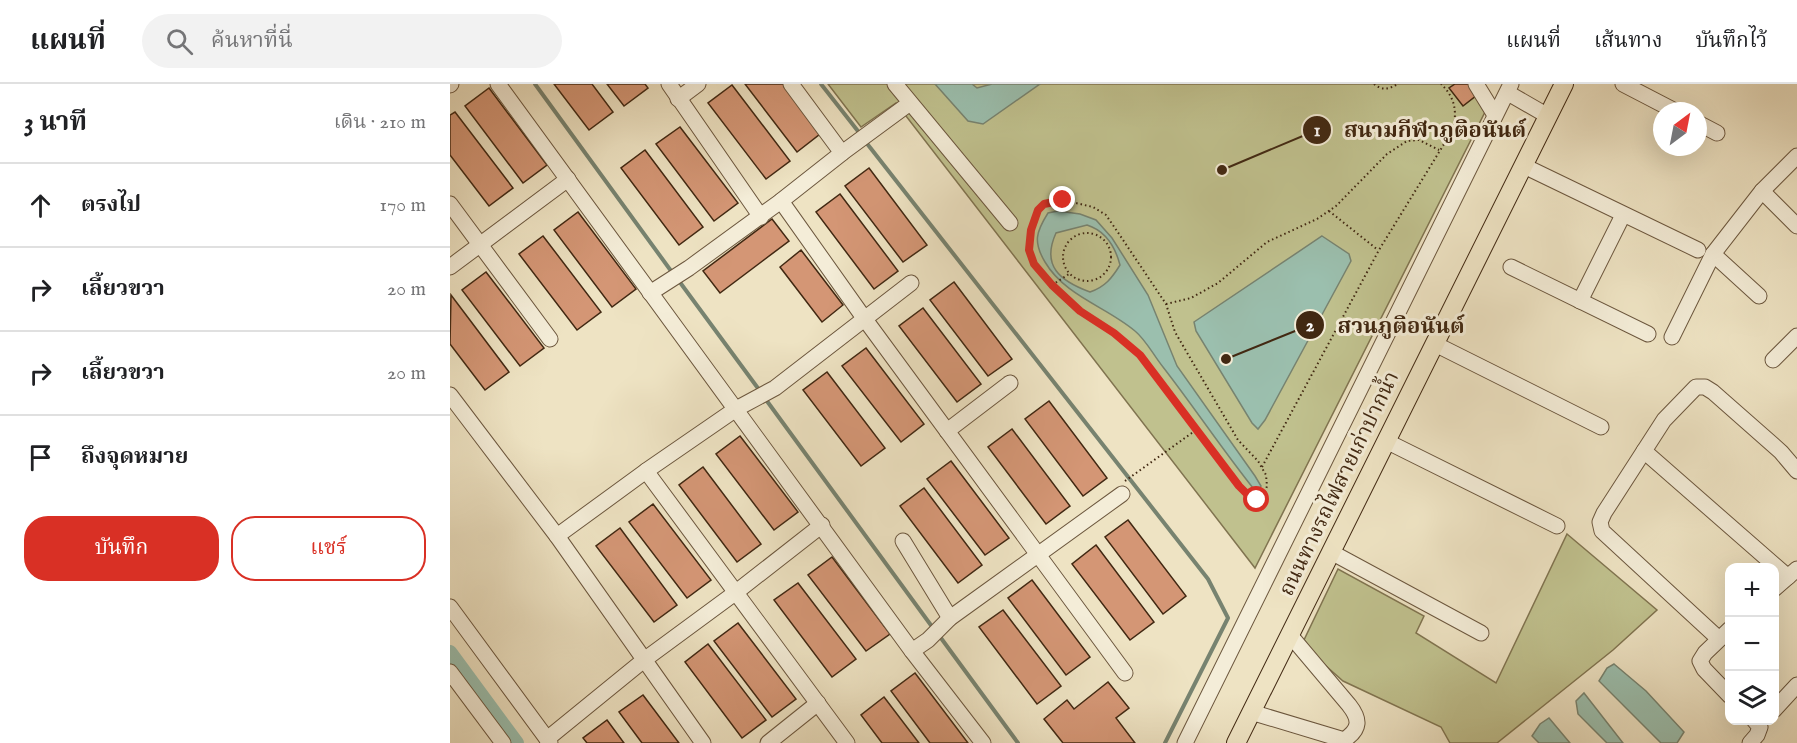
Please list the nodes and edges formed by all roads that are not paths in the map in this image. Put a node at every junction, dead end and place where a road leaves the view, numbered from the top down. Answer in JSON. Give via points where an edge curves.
{"nodes":[{"id":1,"x":498,"y":84,"type":"edge"},
{"id":2,"x":669,"y":84,"type":"edge"},
{"id":3,"x":698,"y":84,"type":"edge"},
{"id":4,"x":791,"y":84,"type":"edge"},
{"id":5,"x":895,"y":84,"type":"edge"},
{"id":6,"x":1476,"y":84,"type":"edge"},
{"id":7,"x":1564,"y":84,"type":"edge"},
{"id":8,"x":1623,"y":84,"type":"edge"},
{"id":9,"x":1509,"y":88,"type":"edge"},
{"id":10,"x":678,"y":99,"type":"junction"},
{"id":11,"x":1658,"y":102,"type":"edge"},
{"id":12,"x":910,"y":103,"type":"junction"},
{"id":13,"x":1495,"y":116,"type":"junction"},
{"id":14,"x":1548,"y":116,"type":"junction"},
{"id":15,"x":1707,"y":128,"type":"edge"},
{"id":16,"x":1717,"y":133,"type":"dead end"},
{"id":17,"x":848,"y":149,"type":"junction"},
{"id":18,"x":1797,"y":156,"type":"edge"},
{"id":19,"x":1524,"y":165,"type":"junction"},
{"id":20,"x":568,"y":180,"type":"junction"},
{"id":21,"x":1762,"y":190,"type":"junction"},
{"id":22,"x":781,"y":201,"type":"junction"},
{"id":23,"x":450,"y":204,"type":"edge"},
{"id":24,"x":1623,"y":215,"type":"junction"},
{"id":25,"x":761,"y":217,"type":"junction"},
{"id":26,"x":1010,"y":223,"type":"dead end"},
{"id":27,"x":1797,"y":226,"type":"edge"},
{"id":28,"x":481,"y":245,"type":"junction"},
{"id":29,"x":1705,"y":252,"type":"junction"},
{"id":30,"x":450,"y":267,"type":"edge"},
{"id":31,"x":1511,"y":267,"type":"dead end"},
{"id":32,"x":911,"y":283,"type":"dead end"},
{"id":33,"x":650,"y":293,"type":"junction"},
{"id":34,"x":1759,"y":296,"type":"dead end"},
{"id":35,"x":1580,"y":301,"type":"junction"},
{"id":36,"x":864,"y":318,"type":"junction"},
{"id":37,"x":1648,"y":334,"type":"dead end"},
{"id":38,"x":1797,"y":336,"type":"edge"},
{"id":39,"x":1672,"y":337,"type":"dead end"},
{"id":40,"x":550,"y":339,"type":"dead end"},
{"id":41,"x":1435,"y":344,"type":"junction"},
{"id":42,"x":1773,"y":360,"type":"dead end"},
{"id":43,"x":1010,"y":383,"type":"dead end"},
{"id":44,"x":450,"y":395,"type":"edge"},
{"id":45,"x":736,"y":409,"type":"junction"},
{"id":46,"x":1601,"y":427,"type":"dead end"},
{"id":47,"x":947,"y":431,"type":"junction"},
{"id":48,"x":1386,"y":441,"type":"junction"},
{"id":49,"x":1644,"y":451,"type":"junction"},
{"id":50,"x":646,"y":471,"type":"junction"},
{"id":51,"x":1797,"y":471,"type":"edge"},
{"id":52,"x":1122,"y":488,"type":"road end"},
{"id":53,"x":822,"y":525,"type":"junction"},
{"id":54,"x":1557,"y":526,"type":"dead end"},
{"id":55,"x":557,"y":536,"type":"junction"},
{"id":56,"x":903,"y":541,"type":"dead end"},
{"id":57,"x":1331,"y":552,"type":"junction"},
{"id":58,"x":1038,"y":555,"type":"junction"},
{"id":59,"x":1793,"y":573,"type":"edge"},
{"id":60,"x":1779,"y":585,"type":"edge"},
{"id":61,"x":735,"y":593,"type":"junction"},
{"id":62,"x":450,"y":607,"type":"edge"},
{"id":63,"x":950,"y":618,"type":"junction"},
{"id":64,"x":1480,"y":633,"type":"dead end"},
{"id":65,"x":1724,"y":634,"type":"edge"},
{"id":66,"x":1290,"y":635,"type":"junction"},
{"id":67,"x":912,"y":651,"type":"junction"},
{"id":68,"x":644,"y":660,"type":"junction"},
{"id":69,"x":450,"y":672,"type":"edge"},
{"id":70,"x":1125,"y":673,"type":"dead end"},
{"id":71,"x":1796,"y":688,"type":"edge"},
{"id":72,"x":1725,"y":691,"type":"edge"},
{"id":73,"x":818,"y":703,"type":"junction"},
{"id":74,"x":1779,"y":705,"type":"edge"},
{"id":75,"x":1251,"y":712,"type":"junction"},
{"id":76,"x":1759,"y":725,"type":"edge"},
{"id":77,"x":548,"y":741,"type":"edge"},
{"id":78,"x":503,"y":743,"type":"edge"},
{"id":79,"x":703,"y":743,"type":"edge"},
{"id":80,"x":768,"y":743,"type":"edge"},
{"id":81,"x":847,"y":743,"type":"edge"},
{"id":82,"x":983,"y":743,"type":"edge"},
{"id":83,"x":1185,"y":743,"type":"edge"},
{"id":84,"x":1236,"y":743,"type":"edge"},
{"id":85,"x":1750,"y":743,"type":"edge"}],
"edges":[{"from":1,"to":20,"type":"street"},
{"from":2,"to":10,"type":"street"},
{"from":3,"to":10,"type":"street"},
{"from":4,"to":17,"type":"street"},
{"from":5,"to":12,"type":"street"},
{"from":6,"to":13,"type":"street"},
{"from":7,"to":14,"type":"main road","name":"ถนนทางรถไฟสายเก่าปากน้ำ"},
{"from":8,"to":11,"type":"street"},
{"from":9,"to":13,"type":"street"},
{"from":9,"to":14,"type":"street"},
{"from":10,"to":25,"type":"street"},
{"from":12,"to":17,"type":"street"},
{"from":12,"to":26,"type":"street"},
{"from":13,"to":83,"type":"street"},
{"from":14,"to":19,"type":"main road","name":"ถนนทางรถไฟสายเก่าปากน้ำ"},
{"from":15,"to":16,"type":"street"},
{"from":17,"to":22,"type":"street"},
{"from":18,"to":21,"type":"street"},
{"from":19,"to":24,"type":"street"},
{"from":19,"to":41,"type":"main road","name":"ถนนทางรถไฟสายเก่าปากน้ำ"},
{"from":20,"to":28,"type":"street"},
{"from":20,"to":33,"type":"street"},
{"from":21,"to":27,"type":"street"},
{"from":21,"to":29,"type":"street"},
{"from":22,"to":25,"type":"street"},
{"from":22,"to":36,"type":"street"},
{"from":23,"to":28,"type":"street"},
{"from":24,"to":29,"type":"street"},
{"from":24,"to":35,"type":"street"},
{"from":25,"to":33,"type":"street"},
{"from":28,"to":30,"type":"street"},
{"from":28,"to":40,"type":"street"},
{"from":29,"to":34,"type":"street"},
{"from":29,"to":39,"type":"street"},
{"from":31,"to":35,"type":"street"},
{"from":32,"to":36,"type":"street"},
{"from":33,"to":45,"type":"street"},
{"from":35,"to":37,"type":"street"},
{"from":36,"to":45,"type":"street","via":[[775,388]]},
{"from":36,"to":47,"type":"street"},
{"from":38,"to":42,"type":"street"},
{"from":41,"to":46,"type":"street"},
{"from":41,"to":48,"type":"main road","name":"ถนนทางรถไฟสายเก่าปากน้ำ"},
{"from":43,"to":47,"type":"street"},
{"from":44,"to":55,"type":"street"},
{"from":45,"to":50,"type":"street"},
{"from":45,"to":53,"type":"street"},
{"from":47,"to":58,"type":"street"},
{"from":48,"to":54,"type":"street"},
{"from":48,"to":57,"type":"main road","name":"ถนนทางรถไฟสายเก่าปากน้ำ"},
{"from":49,"to":51,"type":"street","via":[[1672,411],[1696,387],[1705,387],[1781,452]]},
{"from":49,"to":59,"type":"street"},
{"from":49,"to":65,"type":"street","via":[[1604,513],[1602,531]]},
{"from":50,"to":55,"type":"street"},
{"from":50,"to":61,"type":"street"},
{"from":52,"to":58,"type":"street"},
{"from":53,"to":61,"type":"street"},
{"from":53,"to":67,"type":"street"},
{"from":55,"to":68,"type":"street"},
{"from":56,"to":63,"type":"street"},
{"from":57,"to":64,"type":"street"},
{"from":57,"to":66,"type":"main road","name":"ถนนทางรถไฟสายเก่าปากน้ำ"},
{"from":58,"to":63,"type":"street"},
{"from":58,"to":70,"type":"street"},
{"from":59,"to":60,"type":"street"},
{"from":61,"to":68,"type":"street"},
{"from":61,"to":73,"type":"street"},
{"from":62,"to":77,"type":"street"},
{"from":63,"to":67,"type":"street"},
{"from":65,"to":72,"type":"street","via":[[1700,661]]},
{"from":66,"to":75,"type":"main road","name":"ถนนทางรถไฟสายเก่าปากน้ำ"},
{"from":66,"to":75,"type":"street","via":[[1357,715],[1351,736],[1344,740]]},
{"from":67,"to":82,"type":"street"},
{"from":68,"to":77,"type":"street"},
{"from":68,"to":79,"type":"street"},
{"from":69,"to":78,"type":"street"},
{"from":71,"to":74,"type":"street"},
{"from":73,"to":80,"type":"street"},
{"from":73,"to":81,"type":"street"},
{"from":75,"to":84,"type":"main road","name":"ถนนทางรถไฟสายเก่าปากน้ำ"},
{"from":76,"to":85,"type":"street"}]}
